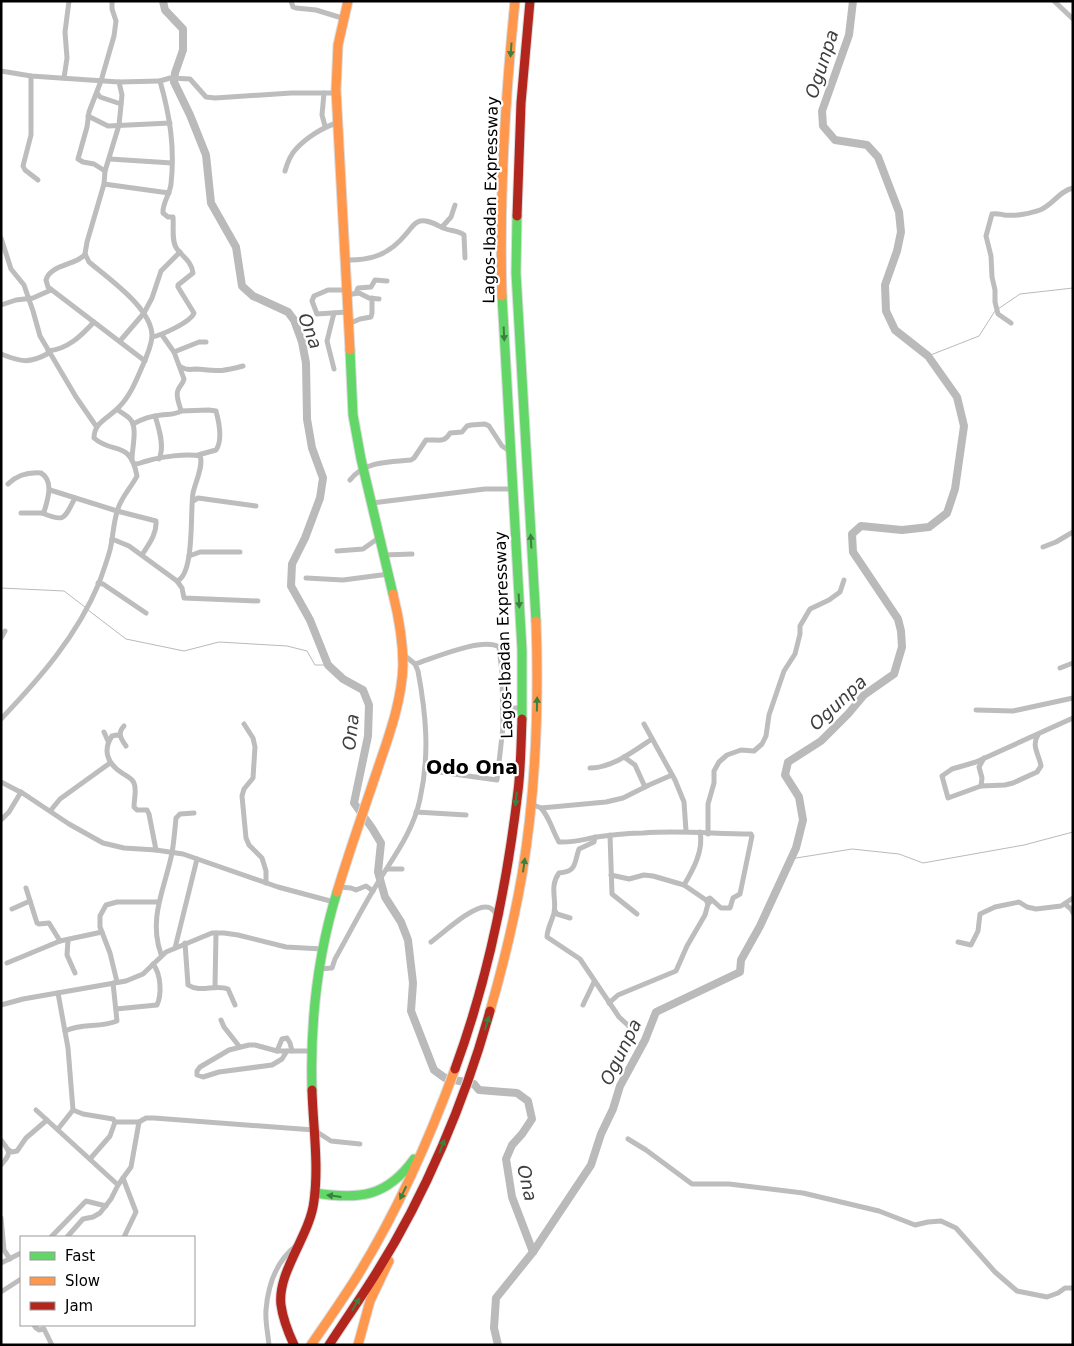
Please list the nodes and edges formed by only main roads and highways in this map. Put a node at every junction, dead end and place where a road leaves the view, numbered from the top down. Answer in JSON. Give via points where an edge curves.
{"nodes":[{"id":1,"x":348,"y":1,"type":"edge"},
{"id":2,"x":515,"y":1,"type":"edge"},
{"id":3,"x":530,"y":1,"type":"edge"},
{"id":4,"x":434,"y":1122,"type":"junction"},
{"id":5,"x":315,"y":1193,"type":"junction"},
{"id":6,"x":416,"y":1205,"type":"junction"},
{"id":7,"x":293,"y":1342,"type":"edge"},
{"id":8,"x":311,"y":1345,"type":"edge"},
{"id":9,"x":329,"y":1345,"type":"edge"},
{"id":10,"x":358,"y":1345,"type":"edge"}],
"edges":[{"from":1,"to":5,"type":"highway","via":[[337,50],[336,92],[353,415],[401,628],[404,655],[398,707],[338,887],[318,969],[311,1051]]},
{"from":2,"to":4,"type":"highway","name":"Lagos-Ibadan Expressway","one_way":true,"via":[[501,253],[521,636],[521,745],[514,827],[499,919],[458,1063]]},
{"from":6,"to":3,"type":"highway","name":"Lagos-Ibadan Expressway","one_way":true,"via":[[464,1092],[487,1024],[512,930],[531,804],[537,666],[516,274],[520,133]]},
{"from":4,"to":5,"type":"highway","one_way":true,"via":[[406,1170],[388,1186],[351,1198]]},
{"from":4,"to":8,"type":"highway","name":"Lagos-Ibadan Expressway","one_way":true,"via":[[377,1242]]},
{"from":5,"to":7,"type":"highway","via":[[311,1215],[280,1293],[282,1315]]},
{"from":9,"to":6,"type":"highway","name":"Lagos-Ibadan Expressway","one_way":true},
{"from":6,"to":10,"type":"highway","via":[[375,1288]]}]}
